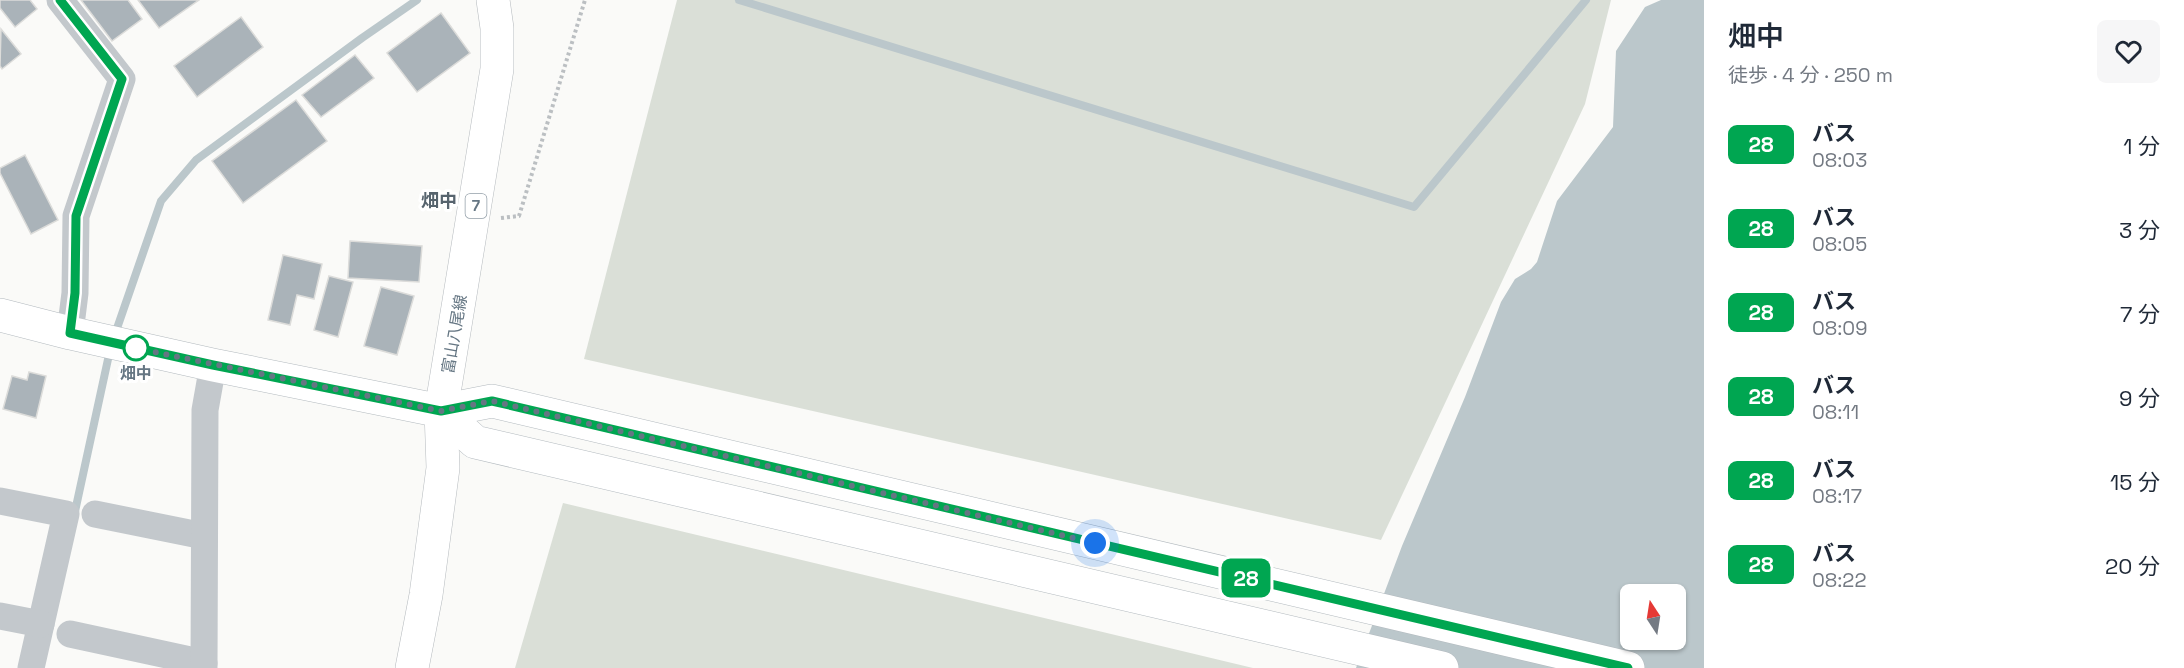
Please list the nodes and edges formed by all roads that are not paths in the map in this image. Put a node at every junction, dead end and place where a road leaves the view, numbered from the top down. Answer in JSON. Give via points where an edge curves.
{"nodes":[{"id":1,"x":60,"y":0,"type":"edge"},
{"id":2,"x":493,"y":0,"type":"edge"},
{"id":3,"x":0,"y":315,"type":"edge"},
{"id":4,"x":82,"y":336,"type":"junction"},
{"id":5,"x":213,"y":365,"type":"junction"},
{"id":6,"x":441,"y":411,"type":"junction"},
{"id":7,"x":0,"y":501,"type":"edge"},
{"id":8,"x":95,"y":514,"type":"dead end"},
{"id":9,"x":204,"y":536,"type":"junction"},
{"id":10,"x":0,"y":616,"type":"edge"},
{"id":11,"x":41,"y":624,"type":"junction"},
{"id":12,"x":70,"y":634,"type":"dead end"},
{"id":13,"x":204,"y":666,"type":"edge"},
{"id":14,"x":31,"y":668,"type":"edge"},
{"id":15,"x":412,"y":668,"type":"edge"},
{"id":16,"x":1442,"y":668,"type":"edge"},
{"id":17,"x":1628,"y":668,"type":"edge"}],
"edges":[{"from":1,"to":4,"type":"street","via":[[122,79],[76,216],[75,293]]},
{"from":2,"to":6,"type":"street","name":"富山八尾線","number":"7","via":[[498,28],[497,69]]},
{"from":3,"to":4,"type":"street"},
{"from":4,"to":5,"type":"street"},
{"from":5,"to":6,"type":"street"},
{"from":5,"to":9,"type":"street","via":[[206,410]]},
{"from":6,"to":15,"type":"street","name":"富山八尾線","number":"7","via":[[443,468]]},
{"from":6,"to":16,"type":"street","via":[[475,442]]},
{"from":6,"to":17,"type":"street","via":[[492,401]]},
{"from":7,"to":11,"type":"street","via":[[66,514]]},
{"from":8,"to":9,"type":"street"},
{"from":9,"to":13,"type":"street"},
{"from":10,"to":11,"type":"street"},
{"from":11,"to":14,"type":"street"},
{"from":12,"to":13,"type":"street"}]}
